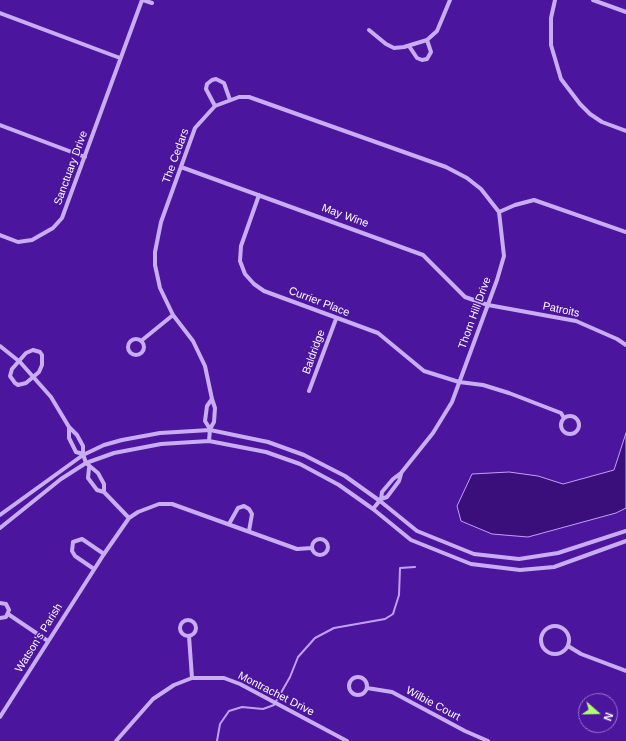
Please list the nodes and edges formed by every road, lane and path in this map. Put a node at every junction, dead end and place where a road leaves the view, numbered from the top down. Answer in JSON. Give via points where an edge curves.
{"nodes":[{"id":1,"x":142,"y":0,"type":"edge"},
{"id":2,"x":450,"y":0,"type":"edge"},
{"id":3,"x":555,"y":0,"type":"edge"},
{"id":4,"x":594,"y":0,"type":"edge"},
{"id":5,"x":152,"y":3,"type":"dead end"},
{"id":6,"x":626,"y":12,"type":"edge"},
{"id":7,"x":0,"y":13,"type":"edge"},
{"id":8,"x":369,"y":30,"type":"dead end"},
{"id":9,"x":427,"y":40,"type":"junction"},
{"id":10,"x":409,"y":46,"type":"junction"},
{"id":11,"x":120,"y":58,"type":"junction"},
{"id":12,"x":230,"y":100,"type":"junction"},
{"id":13,"x":215,"y":106,"type":"junction"},
{"id":14,"x":0,"y":125,"type":"edge"},
{"id":15,"x":626,"y":132,"type":"edge"},
{"id":16,"x":85,"y":157,"type":"junction"},
{"id":17,"x":181,"y":167,"type":"junction"},
{"id":18,"x":259,"y":195,"type":"junction"},
{"id":19,"x":499,"y":212,"type":"junction"},
{"id":20,"x":626,"y":232,"type":"edge"},
{"id":21,"x":0,"y":235,"type":"edge"},
{"id":22,"x":488,"y":305,"type":"junction"},
{"id":23,"x":173,"y":315,"type":"junction"},
{"id":24,"x":336,"y":319,"type":"junction"},
{"id":25,"x":141,"y":341,"type":"dead end"},
{"id":26,"x":0,"y":346,"type":"edge"},
{"id":27,"x":626,"y":346,"type":"edge"},
{"id":28,"x":19,"y":361,"type":"junction"},
{"id":29,"x":34,"y":376,"type":"junction"},
{"id":30,"x":459,"y":382,"type":"junction"},
{"id":31,"x":309,"y":391,"type":"dead end"},
{"id":32,"x":212,"y":399,"type":"junction"},
{"id":33,"x":564,"y":418,"type":"junction"},
{"id":34,"x":69,"y":428,"type":"junction"},
{"id":35,"x":210,"y":430,"type":"junction"},
{"id":36,"x":209,"y":441,"type":"junction"},
{"id":37,"x":83,"y":455,"type":"junction"},
{"id":38,"x":86,"y":463,"type":"junction"},
{"id":39,"x":89,"y":468,"type":"junction"},
{"id":40,"x":401,"y":473,"type":"junction"},
{"id":41,"x":104,"y":492,"type":"junction"},
{"id":42,"x":380,"y":500,"type":"junction"},
{"id":43,"x":373,"y":509,"type":"junction"},
{"id":44,"x":0,"y":515,"type":"edge"},
{"id":45,"x":129,"y":518,"type":"junction"},
{"id":46,"x":229,"y":524,"type":"junction"},
{"id":47,"x":0,"y":528,"type":"edge"},
{"id":48,"x":249,"y":531,"type":"junction"},
{"id":49,"x":626,"y":531,"type":"edge"},
{"id":50,"x":626,"y":541,"type":"edge"},
{"id":51,"x":312,"y":548,"type":"dead end"},
{"id":52,"x":104,"y":554,"type":"junction"},
{"id":53,"x":94,"y":569,"type":"junction"},
{"id":54,"x":0,"y":603,"type":"edge"},
{"id":55,"x":8,"y":614,"type":"junction"},
{"id":56,"x":0,"y":618,"type":"edge"},
{"id":57,"x":189,"y":636,"type":"dead end"},
{"id":58,"x":48,"y":640,"type":"junction"},
{"id":59,"x":568,"y":646,"type":"junction"},
{"id":60,"x":625,"y":669,"type":"edge"},
{"id":61,"x":192,"y":678,"type":"junction"},
{"id":62,"x":367,"y":688,"type":"junction"},
{"id":63,"x":0,"y":717,"type":"edge"},
{"id":64,"x":116,"y":741,"type":"edge"},
{"id":65,"x":348,"y":741,"type":"edge"},
{"id":66,"x":488,"y":741,"type":"edge"}],
"edges":[{"from":1,"to":5,"type":"street"},
{"from":1,"to":11,"type":"street","name":"Sanctuary Drive"},
{"from":2,"to":9,"type":"street","via":[[436,31]]},
{"from":3,"to":15,"type":"street","via":[[550,45],[561,79],[590,114]]},
{"from":4,"to":6,"type":"street"},
{"from":7,"to":11,"type":"street"},
{"from":8,"to":10,"type":"street","via":[[394,48]]},
{"from":9,"to":10,"type":"street"},
{"from":9,"to":10,"type":"street","via":[[432,52],[427,59],[417,58]]},
{"from":11,"to":16,"type":"street","name":"Sanctuary Drive"},
{"from":12,"to":13,"type":"street","name":"The Cedars"},
{"from":12,"to":13,"type":"street","via":[[224,83],[212,80],[206,89]]},
{"from":12,"to":19,"type":"street","name":"The Cedars","via":[[249,97],[446,167],[481,189]]},
{"from":13,"to":17,"type":"street","name":"The Cedars","via":[[195,128]]},
{"from":14,"to":16,"type":"street"},
{"from":16,"to":21,"type":"street","name":"Sanctuary Drive","via":[[62,218],[53,228],[32,240],[18,242]]},
{"from":17,"to":18,"type":"street","name":"May Wine"},
{"from":17,"to":23,"type":"street","name":"The Cedars","via":[[161,222],[155,252],[160,288]]},
{"from":18,"to":22,"type":"street","name":"May Wine","via":[[423,255],[465,297]]},
{"from":18,"to":24,"type":"street","name":"Currier Place","via":[[241,246],[240,261],[245,274],[264,291]]},
{"from":19,"to":20,"type":"street","via":[[534,200]]},
{"from":19,"to":22,"type":"street","name":"Thorn Hill Drive","via":[[504,256]]},
{"from":22,"to":27,"type":"street","name":"Patroits","via":[[576,321],[618,339]]},
{"from":22,"to":30,"type":"street","name":"Thorn Hill Drive"},
{"from":23,"to":25,"type":"street"},
{"from":23,"to":32,"type":"street","name":"The Cedars","via":[[193,341],[205,366]]},
{"from":24,"to":30,"type":"street","name":"Currier Place","via":[[378,333],[424,371]]},
{"from":24,"to":31,"type":"street","name":"Baldridge"},
{"from":26,"to":28,"type":"street"},
{"from":28,"to":29,"type":"street"},
{"from":28,"to":29,"type":"street","via":[[12,369],[12,381],[18,385],[26,383]]},
{"from":28,"to":29,"type":"street","via":[[33,350],[40,352],[42,365]]},
{"from":29,"to":34,"type":"street","via":[[51,397]]},
{"from":30,"to":33,"type":"street","name":"Currier Place","via":[[483,385],[509,393],[561,413]]},
{"from":30,"to":40,"type":"street","name":"Thorn Hill Drive","via":[[443,419]]},
{"from":32,"to":35,"type":"street","name":"The Cedars","via":[[215,408],[214,422]]},
{"from":32,"to":35,"type":"street","name":"The Cedars","via":[[207,406],[205,421]]},
{"from":33,"to":33,"type":"street","via":[[561,422],[562,431],[571,435],[576,432],[579,426],[577,420],[570,416]]},
{"from":34,"to":37,"type":"street","via":[[84,446]]},
{"from":34,"to":37,"type":"street","via":[[69,438],[76,452]]},
{"from":35,"to":36,"type":"street","name":"The Cedars"},
{"from":35,"to":37,"type":"street","via":[[160,433],[122,440]]},
{"from":35,"to":42,"type":"street","via":[[268,442],[304,455],[345,476]]},
{"from":36,"to":38,"type":"street","via":[[161,444],[114,453]]},
{"from":36,"to":43,"type":"street","via":[[266,452],[300,464],[339,485]]},
{"from":37,"to":38,"type":"street"},
{"from":37,"to":44,"type":"street"},
{"from":38,"to":39,"type":"street"},
{"from":38,"to":47,"type":"street","via":[[61,479]]},
{"from":39,"to":41,"type":"street","via":[[98,473],[104,484]]},
{"from":39,"to":41,"type":"street","via":[[88,478],[97,490]]},
{"from":40,"to":42,"type":"street","name":"Thorn Hill Drive","via":[[392,479],[382,492]]},
{"from":40,"to":42,"type":"street","name":"Thorn Hill Drive","via":[[399,481],[387,497]]},
{"from":41,"to":45,"type":"street"},
{"from":42,"to":43,"type":"street","name":"Thorn Hill Drive"},
{"from":42,"to":49,"type":"street","via":[[417,531],[474,554],[519,559],[558,553]]},
{"from":43,"to":50,"type":"street","via":[[411,540],[471,564],[530,570],[554,567]]},
{"from":45,"to":46,"type":"street","name":"Watson's Parish","via":[[146,507],[172,504]]},
{"from":45,"to":52,"type":"street","name":"Watson's Parish"},
{"from":46,"to":48,"type":"street","name":"Watson's Parish"},
{"from":46,"to":48,"type":"street","via":[[238,508],[244,506],[252,514]]},
{"from":48,"to":51,"type":"street","name":"Watson's Parish","via":[[297,549]]},
{"from":52,"to":53,"type":"street","name":"Watson's Parish"},
{"from":52,"to":53,"type":"street","via":[[82,540],[73,542],[72,551],[75,556]]},
{"from":53,"to":58,"type":"street","name":"Watson's Parish"},
{"from":54,"to":55,"type":"street","via":[[8,605]]},
{"from":55,"to":56,"type":"street"},
{"from":55,"to":58,"type":"street"},
{"from":57,"to":61,"type":"street"},
{"from":58,"to":63,"type":"street","name":"Watson's Parish"},
{"from":59,"to":59,"type":"street","via":[[568,632],[561,627],[548,628],[542,635],[544,648],[552,653],[561,653]]},
{"from":59,"to":60,"type":"street","via":[[581,654]]},
{"from":61,"to":64,"type":"street","name":"Montrachet Drive","via":[[174,685],[153,699]]},
{"from":61,"to":65,"type":"street","name":"Montrachet Drive","via":[[224,678],[240,684]]},
{"from":62,"to":62,"type":"street","name":"Wilbie Court","via":[[365,681],[358,677],[352,679],[348,686],[350,692],[356,696],[362,695]]},
{"from":62,"to":66,"type":"street","name":"Wilbie Court","via":[[392,692]]}]}
